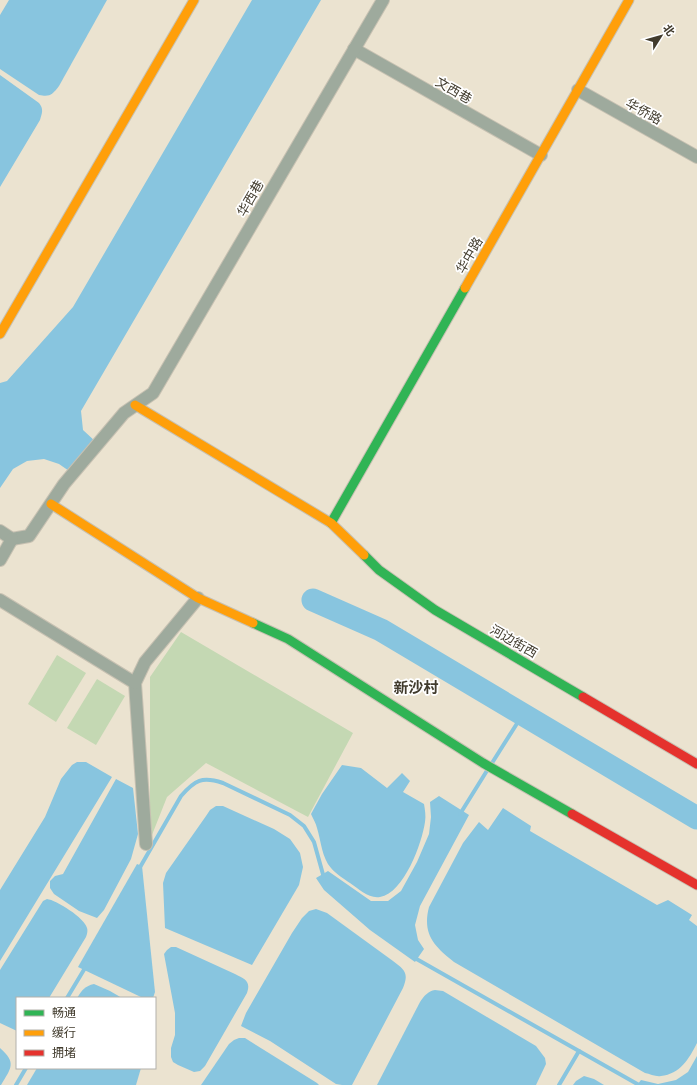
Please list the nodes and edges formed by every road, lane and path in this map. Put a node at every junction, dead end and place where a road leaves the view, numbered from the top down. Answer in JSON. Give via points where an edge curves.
{"nodes":[{"id":1,"x":194,"y":0,"type":"edge"},
{"id":2,"x":383,"y":0,"type":"edge"},
{"id":3,"x":629,"y":0,"type":"edge"},
{"id":4,"x":354,"y":49,"type":"junction"},
{"id":5,"x":578,"y":90,"type":"junction"},
{"id":6,"x":541,"y":155,"type":"junction"},
{"id":7,"x":697,"y":157,"type":"edge"},
{"id":8,"x":0,"y":334,"type":"edge"},
{"id":9,"x":135,"y":404,"type":"junction"},
{"id":10,"x":51,"y":504,"type":"junction"},
{"id":11,"x":331,"y":523,"type":"junction"},
{"id":12,"x":0,"y":531,"type":"edge"},
{"id":13,"x":12,"y":539,"type":"junction"},
{"id":14,"x":0,"y":560,"type":"edge"},
{"id":15,"x":198,"y":598,"type":"junction"},
{"id":16,"x":0,"y":600,"type":"edge"},
{"id":17,"x":135,"y":683,"type":"junction"},
{"id":18,"x":697,"y":764,"type":"edge"},
{"id":19,"x":146,"y":844,"type":"dead end"},
{"id":20,"x":697,"y":885,"type":"edge"}],
"edges":[{"from":1,"to":8,"type":"street"},
{"from":2,"to":4,"type":"street","name":"华西巷"},
{"from":3,"to":5,"type":"street","name":"华中路"},
{"from":4,"to":6,"type":"street","name":"文西巷"},
{"from":4,"to":9,"type":"street","name":"华西巷","via":[[153,393]]},
{"from":5,"to":6,"type":"street","name":"华中路"},
{"from":5,"to":7,"type":"street","name":"华侨路"},
{"from":6,"to":11,"type":"street","name":"华中路"},
{"from":9,"to":10,"type":"street","name":"华西巷","via":[[124,413],[64,484]]},
{"from":9,"to":11,"type":"street","name":"河边街西"},
{"from":10,"to":13,"type":"street","name":"华西巷","via":[[29,536]]},
{"from":10,"to":15,"type":"street"},
{"from":11,"to":18,"type":"street","name":"河边街西","via":[[379,570],[436,610]]},
{"from":12,"to":13,"type":"street"},
{"from":13,"to":14,"type":"street"},
{"from":15,"to":17,"type":"street","via":[[145,662]]},
{"from":15,"to":20,"type":"street","via":[[288,639],[483,763]]},
{"from":16,"to":17,"type":"street"},
{"from":17,"to":19,"type":"street"}]}
